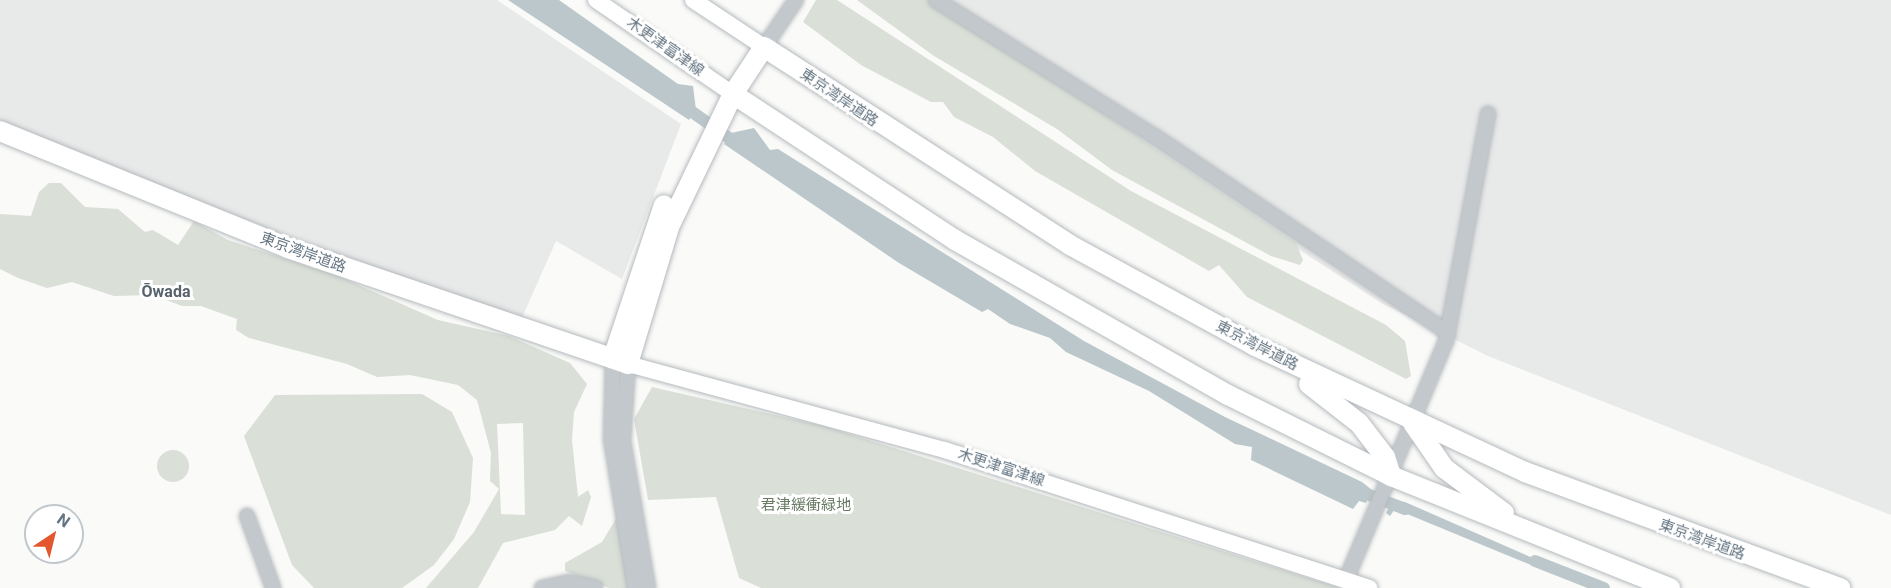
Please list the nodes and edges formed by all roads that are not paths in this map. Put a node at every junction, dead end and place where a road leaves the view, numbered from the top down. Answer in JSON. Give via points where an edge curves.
{"nodes":[{"id":1,"x":596,"y":0,"type":"edge"},
{"id":2,"x":693,"y":0,"type":"edge"},
{"id":3,"x":796,"y":0,"type":"edge"},
{"id":4,"x":936,"y":0,"type":"edge"},
{"id":5,"x":764,"y":47,"type":"junction"},
{"id":6,"x":729,"y":100,"type":"junction"},
{"id":7,"x":1488,"y":114,"type":"dead end"},
{"id":8,"x":0,"y":131,"type":"edge"},
{"id":9,"x":1191,"y":313,"type":"junction"},
{"id":10,"x":1448,"y":333,"type":"junction"},
{"id":11,"x":620,"y":361,"type":"junction"},
{"id":12,"x":1413,"y":423,"type":"junction"},
{"id":13,"x":1387,"y":483,"type":"junction"},
{"id":14,"x":247,"y":516,"type":"dead end"},
{"id":15,"x":1630,"y":573,"type":"junction"},
{"id":16,"x":1346,"y":580,"type":"junction"},
{"id":17,"x":273,"y":588,"type":"edge"},
{"id":18,"x":542,"y":588,"type":"edge"},
{"id":19,"x":595,"y":588,"type":"edge"},
{"id":20,"x":635,"y":588,"type":"edge"},
{"id":21,"x":648,"y":588,"type":"edge"},
{"id":22,"x":1369,"y":588,"type":"edge"},
{"id":23,"x":1670,"y":588,"type":"edge"},
{"id":24,"x":1840,"y":588,"type":"edge"}],
"edges":[{"from":1,"to":6,"type":"main road","name":"木更津富津線"},
{"from":2,"to":5,"type":"main road"},
{"from":3,"to":5,"type":"street"},
{"from":4,"to":10,"type":"street","via":[[1154,136]]},
{"from":5,"to":6,"type":"highway"},
{"from":5,"to":9,"type":"highway","name":"東京湾岸道路","via":[[978,189]]},
{"from":6,"to":11,"type":"highway","via":[[650,237]]},
{"from":6,"to":13,"type":"highway","via":[[1026,283]]},
{"from":7,"to":10,"type":"street"},
{"from":8,"to":11,"type":"highway","name":"東京湾岸道路","via":[[288,248]]},
{"from":9,"to":12,"type":"highway","name":"東京湾岸道路"},
{"from":9,"to":13,"type":"highway","via":[[1334,400],[1378,446]]},
{"from":10,"to":12,"type":"street"},
{"from":11,"to":16,"type":"main road","name":"木更津富津線","via":[[945,450]]},
{"from":11,"to":20,"type":"street","via":[[611,439]]},
{"from":11,"to":21,"type":"street","via":[[623,441]]},
{"from":12,"to":13,"type":"street"},
{"from":12,"to":15,"type":"highway","via":[[1432,456],[1475,495]]},
{"from":12,"to":24,"type":"highway","name":"東京湾岸道路","via":[[1623,511]]},
{"from":13,"to":15,"type":"highway"},
{"from":13,"to":16,"type":"street"},
{"from":14,"to":17,"type":"street"},
{"from":15,"to":23,"type":"highway"},
{"from":16,"to":22,"type":"main road","name":"木更津富津線"},
{"from":18,"to":19,"type":"street","via":[[570,582]]}]}
